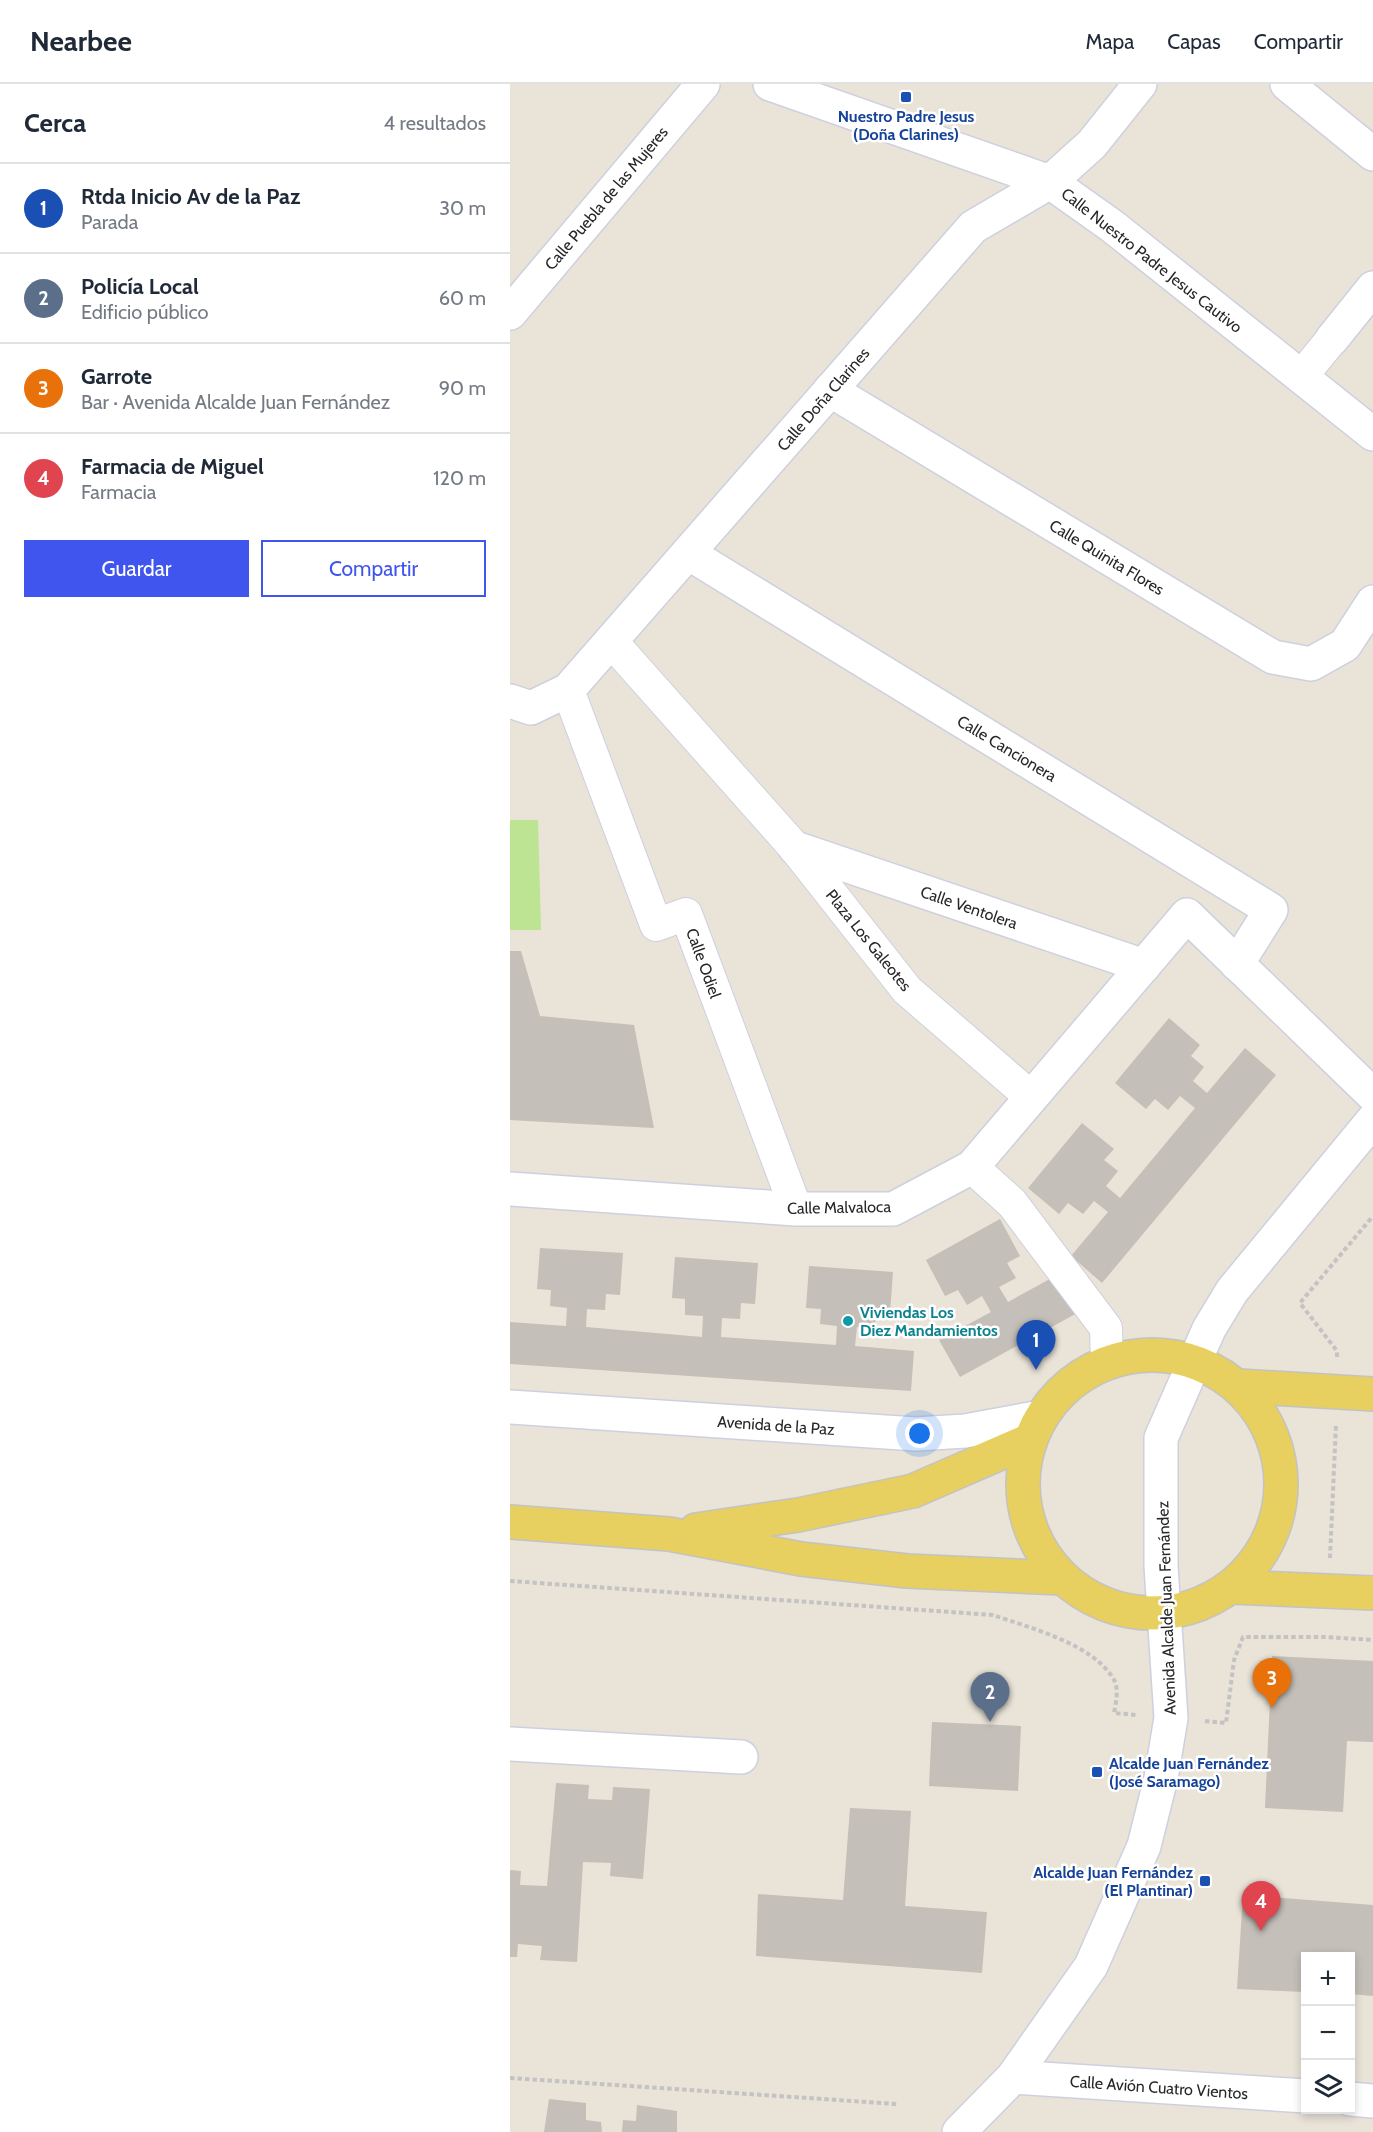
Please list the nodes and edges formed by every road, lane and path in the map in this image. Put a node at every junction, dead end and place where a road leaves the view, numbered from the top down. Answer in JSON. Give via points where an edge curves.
{"nodes":[{"id":1,"x":703,"y":84,"type":"edge"},
{"id":2,"x":770,"y":84,"type":"edge"},
{"id":3,"x":1140,"y":84,"type":"edge"},
{"id":4,"x":1287,"y":84,"type":"edge"},
{"id":5,"x":1373,"y":154,"type":"edge"},
{"id":6,"x":1050,"y":182,"type":"junction"},
{"id":7,"x":1373,"y":288,"type":"edge"},
{"id":8,"x":510,"y":314,"type":"edge"},
{"id":9,"x":1332,"y":339,"type":"joint"},
{"id":10,"x":1301,"y":377,"type":"junction"},
{"id":11,"x":830,"y":390,"type":"junction"},
{"id":12,"x":1373,"y":434,"type":"edge"},
{"id":13,"x":688,"y":553,"type":"junction"},
{"id":14,"x":1373,"y":602,"type":"edge"},
{"id":15,"x":611,"y":641,"type":"junction"},
{"id":16,"x":568,"y":690,"type":"junction"},
{"id":17,"x":510,"y":701,"type":"edge"},
{"id":18,"x":795,"y":848,"type":"junction"},
{"id":19,"x":1238,"y":964,"type":"junction"},
{"id":20,"x":1144,"y":966,"type":"junction"},
{"id":21,"x":1373,"y":1095,"type":"edge"},
{"id":22,"x":1031,"y":1097,"type":"junction"},
{"id":23,"x":1373,"y":1120,"type":"edge"},
{"id":24,"x":972,"y":1167,"type":"junction"},
{"id":25,"x":510,"y":1189,"type":"edge"},
{"id":26,"x":796,"y":1209,"type":"junction"},
{"id":27,"x":1373,"y":1216,"type":"edge"},
{"id":28,"x":1194,"y":1360,"type":"junction"},
{"id":29,"x":1107,"y":1362,"type":"junction"},
{"id":30,"x":1337,"y":1367,"type":"dead end"},
{"id":31,"x":1239,"y":1386,"type":"junction"},
{"id":32,"x":1373,"y":1394,"type":"edge"},
{"id":33,"x":510,"y":1407,"type":"edge"},
{"id":34,"x":1336,"y":1420,"type":"dead end"},
{"id":35,"x":1035,"y":1429,"type":"junction"},
{"id":36,"x":510,"y":1522,"type":"edge"},
{"id":37,"x":669,"y":1534,"type":"junction"},
{"id":38,"x":1330,"y":1562,"type":"dead end"},
{"id":39,"x":1062,"y":1578,"type":"junction"},
{"id":40,"x":510,"y":1581,"type":"edge"},
{"id":41,"x":1232,"y":1587,"type":"junction"},
{"id":42,"x":1373,"y":1593,"type":"edge"},
{"id":43,"x":1164,"y":1614,"type":"junction"},
{"id":44,"x":1373,"y":1640,"type":"edge"},
{"id":45,"x":1171,"y":1718,"type":"junction"},
{"id":46,"x":510,"y":1744,"type":"edge"},
{"id":47,"x":741,"y":1757,"type":"dead end"},
{"id":48,"x":1013,"y":2077,"type":"junction"},
{"id":49,"x":510,"y":2078,"type":"edge"},
{"id":50,"x":1301,"y":2096,"type":"edge"},
{"id":51,"x":1355,"y":2099,"type":"edge"},
{"id":52,"x":1373,"y":2101,"type":"edge"},
{"id":53,"x":897,"y":2104,"type":"dead end"},
{"id":54,"x":959,"y":2132,"type":"edge"}],
"edges":[{"from":1,"to":8,"type":"street","name":"Calle Puebla de las Mujeres"},
{"from":2,"to":6,"type":"street","name":"Calle Nuestro Padre Jesus Cautivo"},
{"from":3,"to":6,"type":"street","name":"Calle Doña Clarines","via":[[1092,144]]},
{"from":4,"to":5,"type":"street"},
{"from":6,"to":10,"type":"street","name":"Calle Nuestro Padre Jesus Cautivo","via":[[1112,226]]},
{"from":6,"to":11,"type":"street","name":"Calle Doña Clarines","via":[[973,227]]},
{"from":7,"to":9,"type":"street"},
{"from":9,"to":10,"type":"street"},
{"from":10,"to":12,"type":"street","name":"Calle Nuestro Padre Jesus Cautivo"},
{"from":11,"to":13,"type":"street","name":"Calle Doña Clarines"},
{"from":11,"to":14,"type":"street","name":"Calle Quinita Flores","via":[[1273,657],[1311,664],[1345,645]]},
{"from":13,"to":15,"type":"street","name":"Calle Doña Clarines"},
{"from":13,"to":19,"type":"street","name":"Calle Cancionera","via":[[1271,910]]},
{"from":15,"to":16,"type":"street","name":"Calle Doña Clarines"},
{"from":15,"to":18,"type":"street","name":"Plaza Los Galeotes"},
{"from":16,"to":17,"type":"street","name":"Calle Doña Clarines","via":[[531,708]]},
{"from":16,"to":26,"type":"street","name":"Calle Odiel","via":[[656,925],[686,914]]},
{"from":18,"to":20,"type":"street","name":"Calle Ventolera"},
{"from":18,"to":22,"type":"street","name":"Plaza Los Galeotes","via":[[907,990]]},
{"from":19,"to":20,"type":"street","name":"Calle Malvaloca","via":[[1187,915]]},
{"from":19,"to":21,"type":"street"},
{"from":20,"to":22,"type":"street","name":"Calle Malvaloca"},
{"from":22,"to":24,"type":"street","name":"Calle Malvaloca"},
{"from":23,"to":28,"type":"street","name":"Avenida Alcalde Juan Fernández","via":[[1232,1292]]},
{"from":24,"to":26,"type":"street","name":"Calle Malvaloca","via":[[893,1209]]},
{"from":24,"to":29,"type":"street","via":[[1012,1203],[1106,1328]]},
{"from":25,"to":26,"type":"street","name":"Calle Malvaloca"},
{"from":27,"to":30,"type":"path","via":[[1300,1303],[1337,1351]]},
{"from":28,"to":29,"type":"main road","via":[[1150,1354]]},
{"from":28,"to":31,"type":"main road"},
{"from":28,"to":43,"type":"street","name":"Avenida Alcalde Juan Fernández","via":[[1161,1438]]},
{"from":29,"to":35,"type":"main road","via":[[1070,1384]]},
{"from":31,"to":32,"type":"main road"},
{"from":31,"to":41,"type":"main road","via":[[1266,1421],[1279,1455],[1283,1492],[1275,1528],[1257,1560]]},
{"from":33,"to":35,"type":"street","name":"Avenida de la Paz","via":[[916,1434]]},
{"from":34,"to":38,"type":"path"},
{"from":35,"to":37,"type":"main road","via":[[913,1491],[798,1515]]},
{"from":35,"to":39,"type":"main road","via":[[1023,1469],[1023,1498],[1035,1542]]},
{"from":36,"to":37,"type":"main road"},
{"from":37,"to":39,"type":"main road","via":[[801,1559],[907,1571]]},
{"from":39,"to":43,"type":"main road","via":[[1092,1600],[1127,1612]]},
{"from":40,"to":45,"type":"path","via":[[993,1615],[1059,1638],[1095,1659],[1115,1682],[1114,1713]]},
{"from":41,"to":42,"type":"main road"},
{"from":41,"to":43,"type":"main road","via":[[1200,1605]]},
{"from":43,"to":45,"type":"street","name":"Avenida Alcalde Juan Fernández"},
{"from":44,"to":45,"type":"path","via":[[1327,1634],[1243,1637],[1234,1660],[1226,1723]]},
{"from":45,"to":48,"type":"street","name":"Avenida Alcalde Juan Fernández","via":[[1144,1846],[1091,1966]]},
{"from":46,"to":47,"type":"street"},
{"from":48,"to":50,"type":"street","name":"Calle Avión Cuatro Vientos"},
{"from":48,"to":54,"type":"street","name":"Avenida Alcalde Juan Fernández"},
{"from":49,"to":53,"type":"path"},
{"from":51,"to":52,"type":"street"}]}
